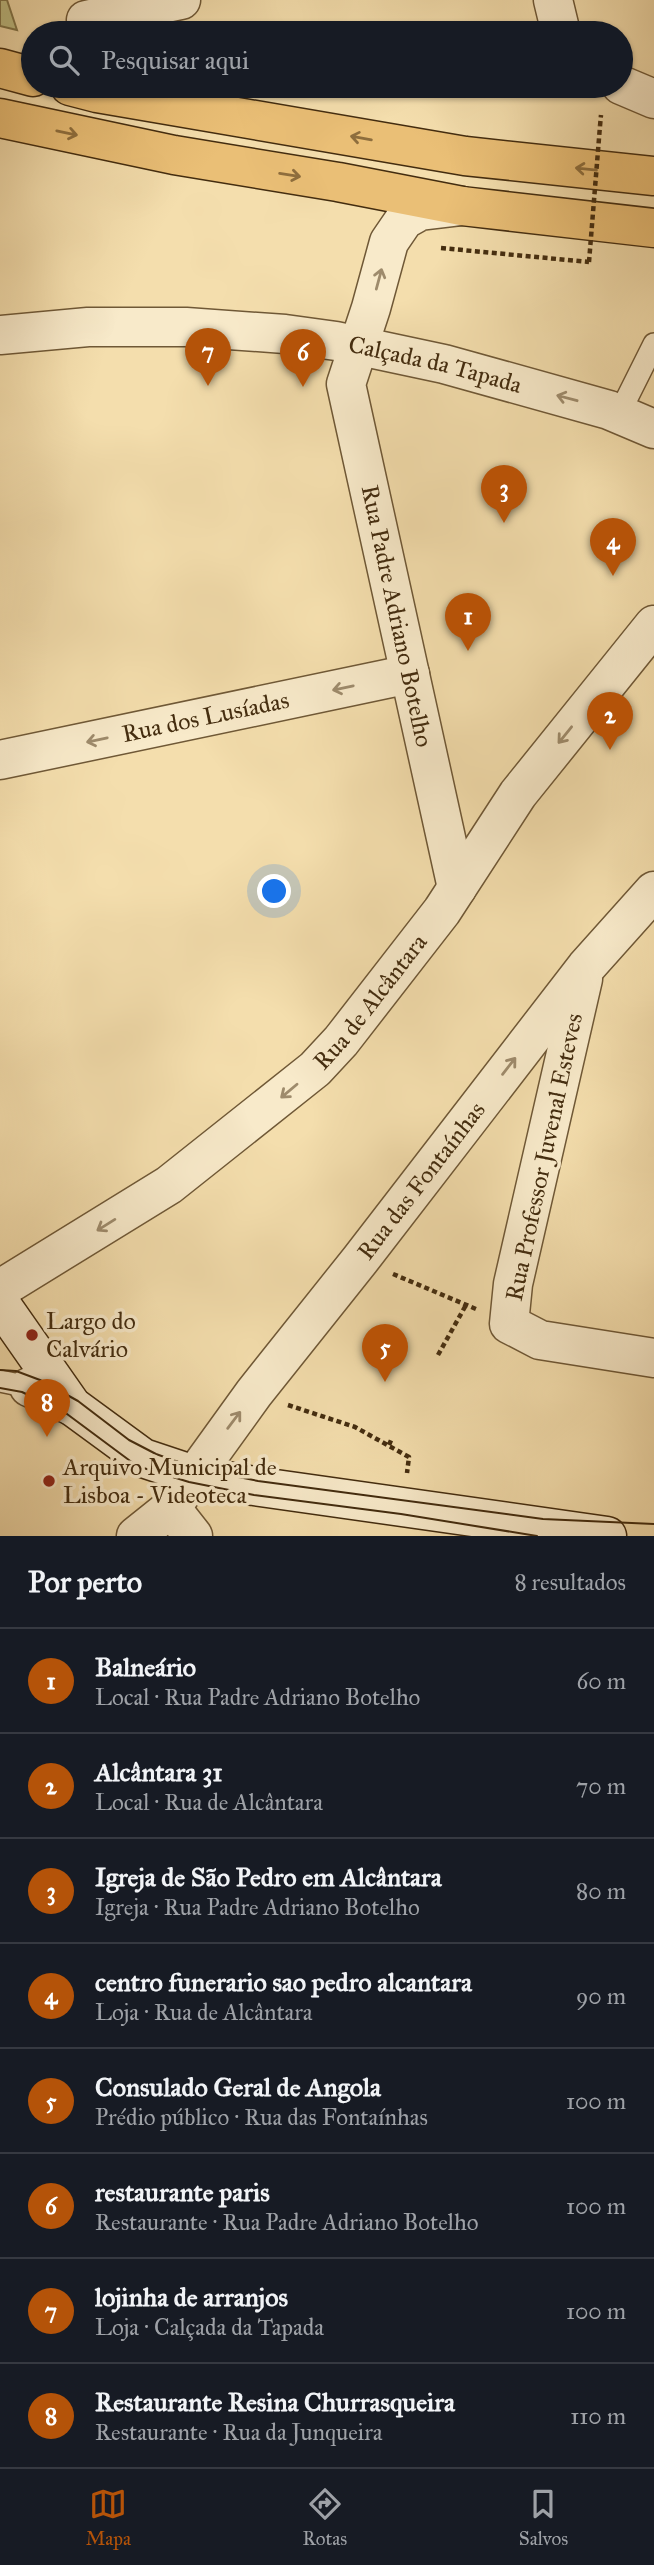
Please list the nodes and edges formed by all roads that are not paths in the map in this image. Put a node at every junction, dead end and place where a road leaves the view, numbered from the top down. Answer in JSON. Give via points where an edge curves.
{"nodes":[{"id":1,"x":181,"y":0,"type":"edge"},
{"id":2,"x":553,"y":0,"type":"edge"},
{"id":3,"x":86,"y":20,"type":"dead end"},
{"id":4,"x":558,"y":21,"type":"edge"},
{"id":5,"x":0,"y":68,"type":"edge"},
{"id":6,"x":21,"y":74,"type":"edge"},
{"id":7,"x":633,"y":90,"type":"edge"},
{"id":8,"x":126,"y":98,"type":"edge"},
{"id":9,"x":654,"y":99,"type":"edge"},
{"id":10,"x":0,"y":118,"type":"edge"},
{"id":11,"x":654,"y":176,"type":"edge"},
{"id":12,"x":461,"y":206,"type":"junction"},
{"id":13,"x":654,"y":228,"type":"edge"},
{"id":14,"x":0,"y":335,"type":"edge"},
{"id":15,"x":359,"y":344,"type":"junction"},
{"id":16,"x":654,"y":344,"type":"edge"},
{"id":17,"x":619,"y":414,"type":"junction"},
{"id":18,"x":654,"y":429,"type":"edge"},
{"id":19,"x":654,"y":625,"type":"edge"},
{"id":20,"x":410,"y":674,"type":"junction"},
{"id":21,"x":0,"y":760,"type":"edge"},
{"id":22,"x":457,"y":888,"type":"junction"},
{"id":23,"x":654,"y":891,"type":"edge"},
{"id":24,"x":637,"y":933,"type":"edge"},
{"id":25,"x":586,"y":967,"type":"junction"},
{"id":26,"x":0,"y":1289,"type":"edge"},
{"id":27,"x":0,"y":1303,"type":"edge"},
{"id":28,"x":654,"y":1358,"type":"edge"},
{"id":29,"x":14,"y":1384,"type":"edge"},
{"id":30,"x":72,"y":1406,"type":"junction"},
{"id":31,"x":194,"y":1475,"type":"junction"},
{"id":32,"x":182,"y":1522,"type":"edge"},
{"id":33,"x":136,"y":1536,"type":"edge"},
{"id":34,"x":607,"y":1536,"type":"edge"}],
"edges":[{"from":1,"to":3,"type":"street"},
{"from":2,"to":4,"type":"street"},
{"from":5,"to":6,"type":"highway"},
{"from":7,"to":9,"type":"street"},
{"from":11,"to":8,"type":"highway","one_way":true,"via":[[465,156]]},
{"from":10,"to":12,"type":"highway","one_way":true,"via":[[174,155]]},
{"from":12,"to":13,"type":"highway"},
{"from":15,"to":12,"type":"street","name":"Rua Padre Adriano Botelho","one_way":true,"via":[[389,242],[404,220],[420,211]]},
{"from":14,"to":15,"type":"street","name":"Calçada da Tapada","via":[[88,327],[186,327]]},
{"from":17,"to":15,"type":"street","name":"Calçada da Tapada","one_way":true},
{"from":15,"to":20,"type":"street","name":"Rua Padre Adriano Botelho","via":[[346,384]]},
{"from":16,"to":17,"type":"lane"},
{"from":17,"to":18,"type":"street","name":"Calçada da Tapada"},
{"from":19,"to":22,"type":"street","name":"Rua de Alcântara","one_way":true,"via":[[518,794]]},
{"from":20,"to":21,"type":"street","name":"Rua dos Lusíadas","one_way":true},
{"from":20,"to":22,"type":"street","name":"Rua Padre Adriano Botelho"},
{"from":22,"to":26,"type":"street","name":"Rua de Alcântara","one_way":true,"via":[[315,1069],[169,1185]]},
{"from":23,"to":24,"type":"street","name":"Rua das Fontaínhas"},
{"from":24,"to":25,"type":"street","name":"Rua das Fontaínhas"},
{"from":25,"to":28,"type":"street","name":"Rua Professor Juvenal Esteves","via":[[513,1284],[509,1324],[540,1340]]},
{"from":31,"to":25,"type":"street","name":"Rua das Fontaínhas","one_way":true},
{"from":27,"to":30,"type":"street"},
{"from":29,"to":30,"type":"street"},
{"from":30,"to":31,"type":"street","via":[[144,1458]]},
{"from":31,"to":32,"type":"street","name":"Rua das Fontaínhas"},
{"from":31,"to":34,"type":"street"},
{"from":32,"to":33,"type":"street","name":"Rua das Fontaínhas"}]}
